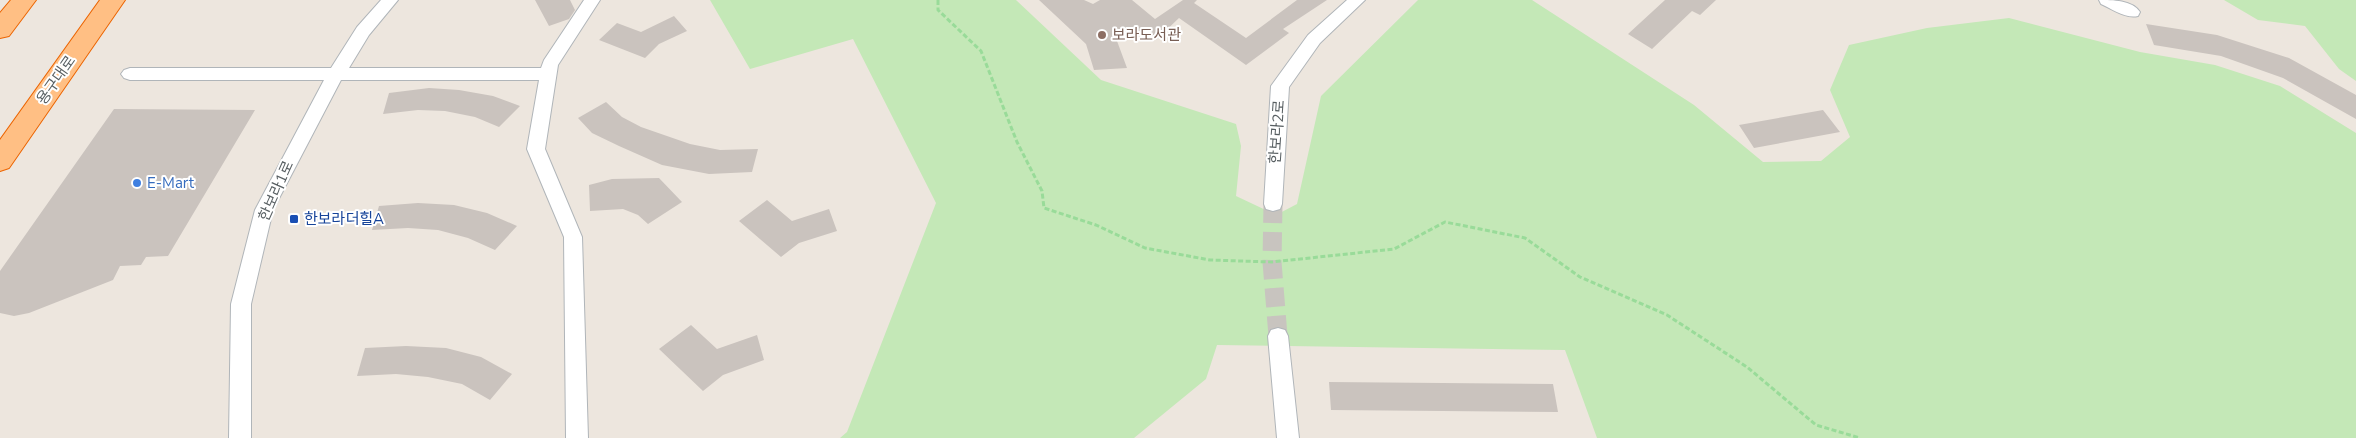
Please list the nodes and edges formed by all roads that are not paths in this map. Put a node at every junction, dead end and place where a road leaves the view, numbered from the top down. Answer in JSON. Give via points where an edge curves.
{"nodes":[{"id":1,"x":24,"y":0,"type":"edge"},
{"id":2,"x":113,"y":0,"type":"edge"},
{"id":3,"x":390,"y":0,"type":"edge"},
{"id":4,"x":592,"y":0,"type":"edge"},
{"id":5,"x":1357,"y":0,"type":"edge"},
{"id":6,"x":2107,"y":0,"type":"edge"},
{"id":7,"x":2132,"y":12,"type":"dead end"},
{"id":8,"x":0,"y":30,"type":"edge"},
{"id":9,"x":130,"y":74,"type":"dead end"},
{"id":10,"x":336,"y":74,"type":"junction"},
{"id":11,"x":549,"y":74,"type":"junction"},
{"id":12,"x":47,"y":91,"type":"junction"},
{"id":13,"x":0,"y":143,"type":"edge"},
{"id":14,"x":0,"y":161,"type":"edge"},
{"id":15,"x":0,"y":179,"type":"edge"},
{"id":16,"x":1273,"y":204,"type":"tunnel mouth"},
{"id":17,"x":1278,"y":336,"type":"tunnel mouth"},
{"id":18,"x":240,"y":438,"type":"edge"},
{"id":19,"x":577,"y":438,"type":"edge"},
{"id":20,"x":1288,"y":438,"type":"edge"}],
"edges":[{"from":1,"to":8,"type":"highway"},
{"from":2,"to":12,"type":"highway","name":"용구대로"},
{"from":3,"to":10,"type":"street","name":"한보라1로","via":[[363,32]]},
{"from":4,"to":11,"type":"street","via":[[550,64]]},
{"from":5,"to":16,"type":"street","name":"한보라2로","via":[[1314,38],[1280,86]]},
{"from":6,"to":7,"type":"street"},
{"from":9,"to":10,"type":"street"},
{"from":10,"to":11,"type":"street"},
{"from":10,"to":18,"type":"street","name":"한보라1로","via":[[264,210],[242,304]]},
{"from":11,"to":19,"type":"street","via":[[536,149],[574,237]]},
{"from":12,"to":13,"type":"highway"},
{"from":12,"to":14,"type":"highway","name":"용구대로"},
{"from":12,"to":15,"type":"highway"},
{"from":17,"to":20,"type":"street"}]}
